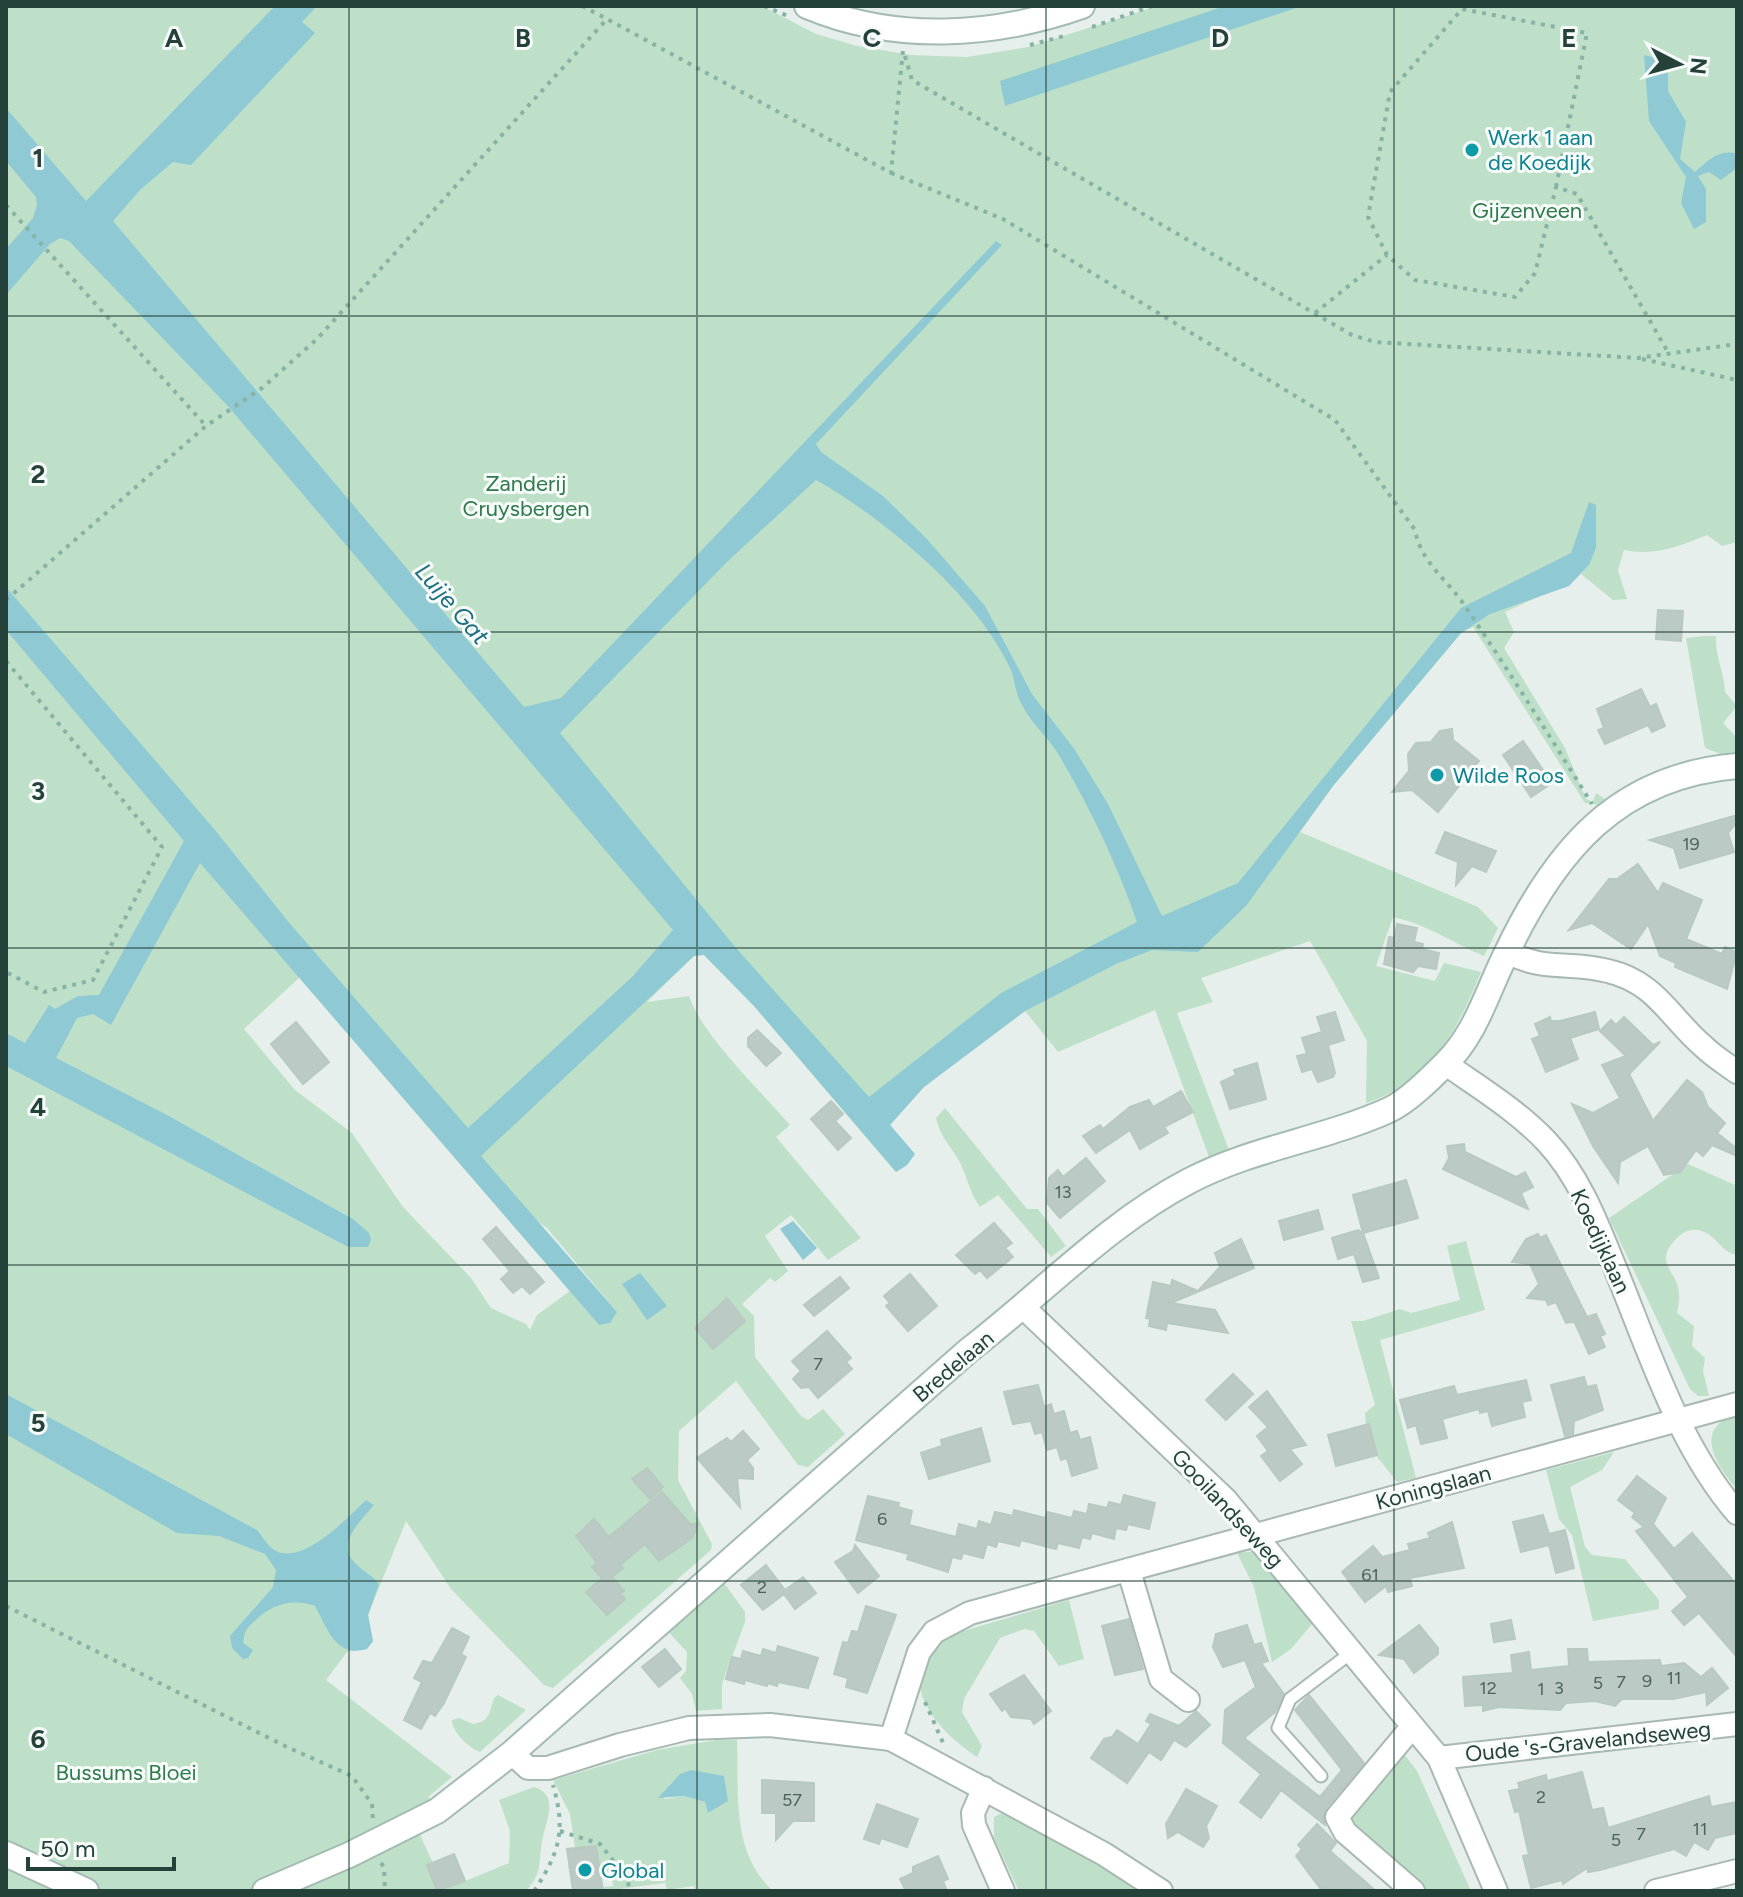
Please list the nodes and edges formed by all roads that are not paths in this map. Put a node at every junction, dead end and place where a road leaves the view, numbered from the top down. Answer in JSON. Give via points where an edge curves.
{"nodes":[{"id":1,"x":807,"y":6,"type":"edge"},
{"id":2,"x":1082,"y":6,"type":"edge"},
{"id":3,"x":1737,"y":766,"type":"edge"},
{"id":4,"x":1507,"y":952,"type":"junction"},
{"id":5,"x":1446,"y":1064,"type":"junction"},
{"id":6,"x":1737,"y":1072,"type":"edge"},
{"id":7,"x":1024,"y":1308,"type":"junction"},
{"id":8,"x":1737,"y":1404,"type":"edge"},
{"id":9,"x":1679,"y":1419,"type":"junction"},
{"id":10,"x":1737,"y":1513,"type":"edge"},
{"id":11,"x":1258,"y":1535,"type":"junction"},
{"id":12,"x":1129,"y":1571,"type":"junction"},
{"id":13,"x":1352,"y":1652,"type":"junction"},
{"id":14,"x":1188,"y":1700,"type":"dead end"},
{"id":15,"x":1737,"y":1724,"type":"edge"},
{"id":16,"x":1412,"y":1727,"type":"junction"},
{"id":17,"x":891,"y":1739,"type":"junction"},
{"id":18,"x":512,"y":1753,"type":"junction"},
{"id":19,"x":1439,"y":1758,"type":"junction"},
{"id":20,"x":1321,"y":1776,"type":"dead end"},
{"id":21,"x":984,"y":1788,"type":"junction"},
{"id":22,"x":6,"y":1854,"type":"edge"},
{"id":23,"x":1737,"y":1871,"type":"edge"},
{"id":24,"x":86,"y":1891,"type":"edge"},
{"id":25,"x":265,"y":1891,"type":"edge"},
{"id":26,"x":1003,"y":1891,"type":"edge"},
{"id":27,"x":1161,"y":1891,"type":"edge"},
{"id":28,"x":1413,"y":1891,"type":"edge"},
{"id":29,"x":1496,"y":1891,"type":"edge"},
{"id":30,"x":1656,"y":1891,"type":"edge"}],
"edges":[{"from":1,"to":2,"type":"main road","via":[[886,27],[970,32]]},
{"from":3,"to":4,"type":"main road","via":[[1703,769],[1667,781],[1600,818],[1555,866]]},
{"from":4,"to":5,"type":"main road","via":[[1468,1038]]},
{"from":4,"to":6,"type":"street","via":[[1531,964],[1608,971],[1645,987],[1701,1045]]},
{"from":5,"to":7,"type":"main road","name":"Bredelaan","via":[[1392,1109],[1231,1162],[1188,1182],[1114,1229]]},
{"from":5,"to":9,"type":"street","name":"Koedijklaan","via":[[1549,1144],[1589,1204]]},
{"from":7,"to":11,"type":"street","name":"Gooilandseweg"},
{"from":7,"to":18,"type":"main road","name":"Bredelaan","via":[[945,1371]]},
{"from":8,"to":9,"type":"street","name":"Koningslaan"},
{"from":9,"to":10,"type":"street","name":"Koedijklaan","via":[[1710,1481]]},
{"from":9,"to":11,"type":"street","name":"Koningslaan"},
{"from":11,"to":12,"type":"street","name":"Koningslaan"},
{"from":11,"to":13,"type":"street","name":"Gooilandseweg"},
{"from":12,"to":14,"type":"street","via":[[1161,1679]]},
{"from":12,"to":17,"type":"street","name":"Koningslaan","via":[[970,1613],[934,1632],[919,1652]]},
{"from":13,"to":16,"type":"street","name":"Gooilandseweg"},
{"from":13,"to":20,"type":"lane","via":[[1290,1699],[1278,1728]]},
{"from":15,"to":19,"type":"street","name":"Oude 's-Gravelandseweg"},
{"from":16,"to":19,"type":"street","name":"Gooilandseweg"},
{"from":16,"to":28,"type":"street","via":[[1337,1817],[1345,1832]]},
{"from":17,"to":18,"type":"street","via":[[770,1725],[689,1728],[548,1768],[528,1768]]},
{"from":17,"to":21,"type":"street"},
{"from":18,"to":25,"type":"main road","name":"Bredelaan","via":[[437,1811]]},
{"from":19,"to":29,"type":"street","name":"Gooilandseweg"},
{"from":21,"to":26,"type":"street","via":[[973,1813],[974,1825]]},
{"from":21,"to":27,"type":"street"},
{"from":22,"to":24,"type":"main road"},
{"from":23,"to":30,"type":"street"}]}
